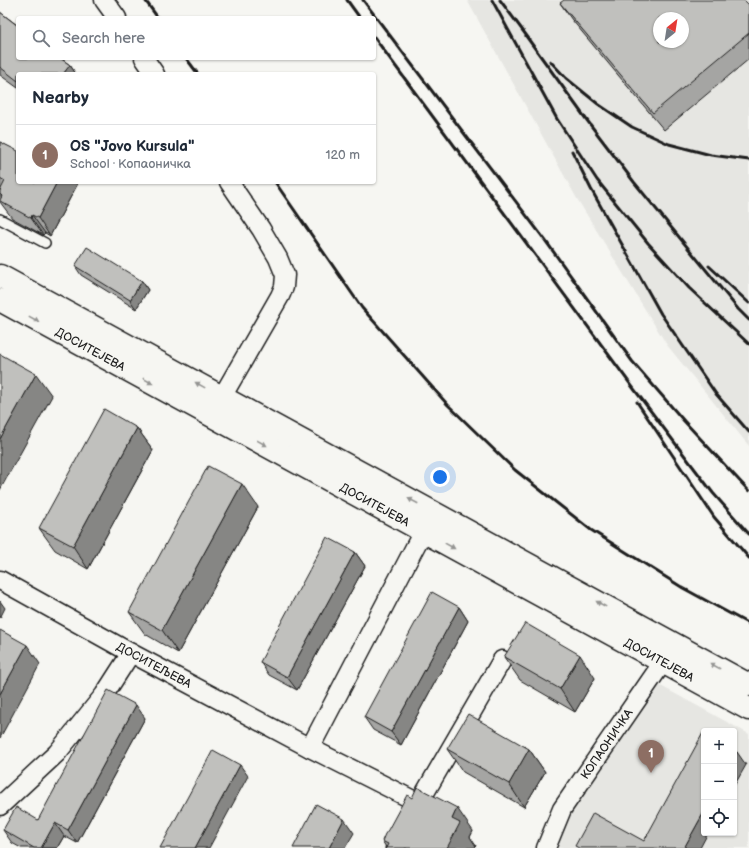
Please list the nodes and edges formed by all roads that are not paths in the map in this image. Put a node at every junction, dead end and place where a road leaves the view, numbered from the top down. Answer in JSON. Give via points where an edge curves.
{"nodes":[{"id":1,"x":104,"y":0,"type":"edge"},
{"id":2,"x":116,"y":16,"type":"edge"},
{"id":3,"x":145,"y":60,"type":"edge"},
{"id":4,"x":154,"y":72,"type":"edge"},
{"id":5,"x":229,"y":184,"type":"edge"},
{"id":6,"x":0,"y":219,"type":"edge"},
{"id":7,"x":45,"y":243,"type":"dead end"},
{"id":8,"x":0,"y":276,"type":"edge"},
{"id":9,"x":0,"y":300,"type":"edge"},
{"id":10,"x":222,"y":397,"type":"junction"},
{"id":11,"x":433,"y":512,"type":"junction"},
{"id":12,"x":423,"y":531,"type":"junction"},
{"id":13,"x":0,"y":580,"type":"edge"},
{"id":14,"x":673,"y":643,"type":"junction"},
{"id":15,"x":131,"y":653,"type":"junction"},
{"id":16,"x":502,"y":660,"type":"dead end"},
{"id":17,"x":663,"y":662,"type":"junction"},
{"id":18,"x":749,"y":685,"type":"edge"},
{"id":19,"x":749,"y":709,"type":"edge"},
{"id":20,"x":310,"y":748,"type":"junction"},
{"id":21,"x":419,"y":803,"type":"junction"},
{"id":22,"x":0,"y":806,"type":"edge"},
{"id":23,"x":395,"y":848,"type":"edge"},
{"id":24,"x":546,"y":848,"type":"edge"}],
"edges":[{"from":1,"to":2,"type":"street"},
{"from":3,"to":4,"type":"street"},
{"from":5,"to":10,"type":"street","via":[[262,229],[285,276],[280,296]]},
{"from":6,"to":7,"type":"lane"},
{"from":10,"to":8,"type":"main road","name":"ДОСИТЕЈЕВА","one_way":true},
{"from":9,"to":12,"type":"main road","name":"ДОСИТЕЈЕВА","one_way":true},
{"from":11,"to":10,"type":"main road","name":"ДОСИТЕЈЕВА","one_way":true},
{"from":11,"to":12,"type":"street"},
{"from":14,"to":11,"type":"main road","name":"ДОСИТЕЈЕВА","one_way":true},
{"from":12,"to":17,"type":"main road","name":"ДОСИТЕЈЕВА","one_way":true},
{"from":12,"to":20,"type":"street"},
{"from":13,"to":15,"type":"street","name":"ДОСИТЕЉЕВА"},
{"from":14,"to":17,"type":"street","name":"КОПАОНИЧКА"},
{"from":18,"to":14,"type":"main road","name":"ДОСИТЕЈЕВА","one_way":true},
{"from":15,"to":20,"type":"street","name":"ДОСИТЕЉЕВА"},
{"from":15,"to":22,"type":"street","via":[[104,695],[57,753]]},
{"from":16,"to":21,"type":"street"},
{"from":17,"to":19,"type":"main road","name":"ДОСИТЕЈЕВА"},
{"from":17,"to":24,"type":"street","name":"КОПАОНИЧКА","via":[[562,809]]},
{"from":20,"to":21,"type":"street","name":"ДОСИТЕЉЕВА"},
{"from":21,"to":23,"type":"street"}]}
